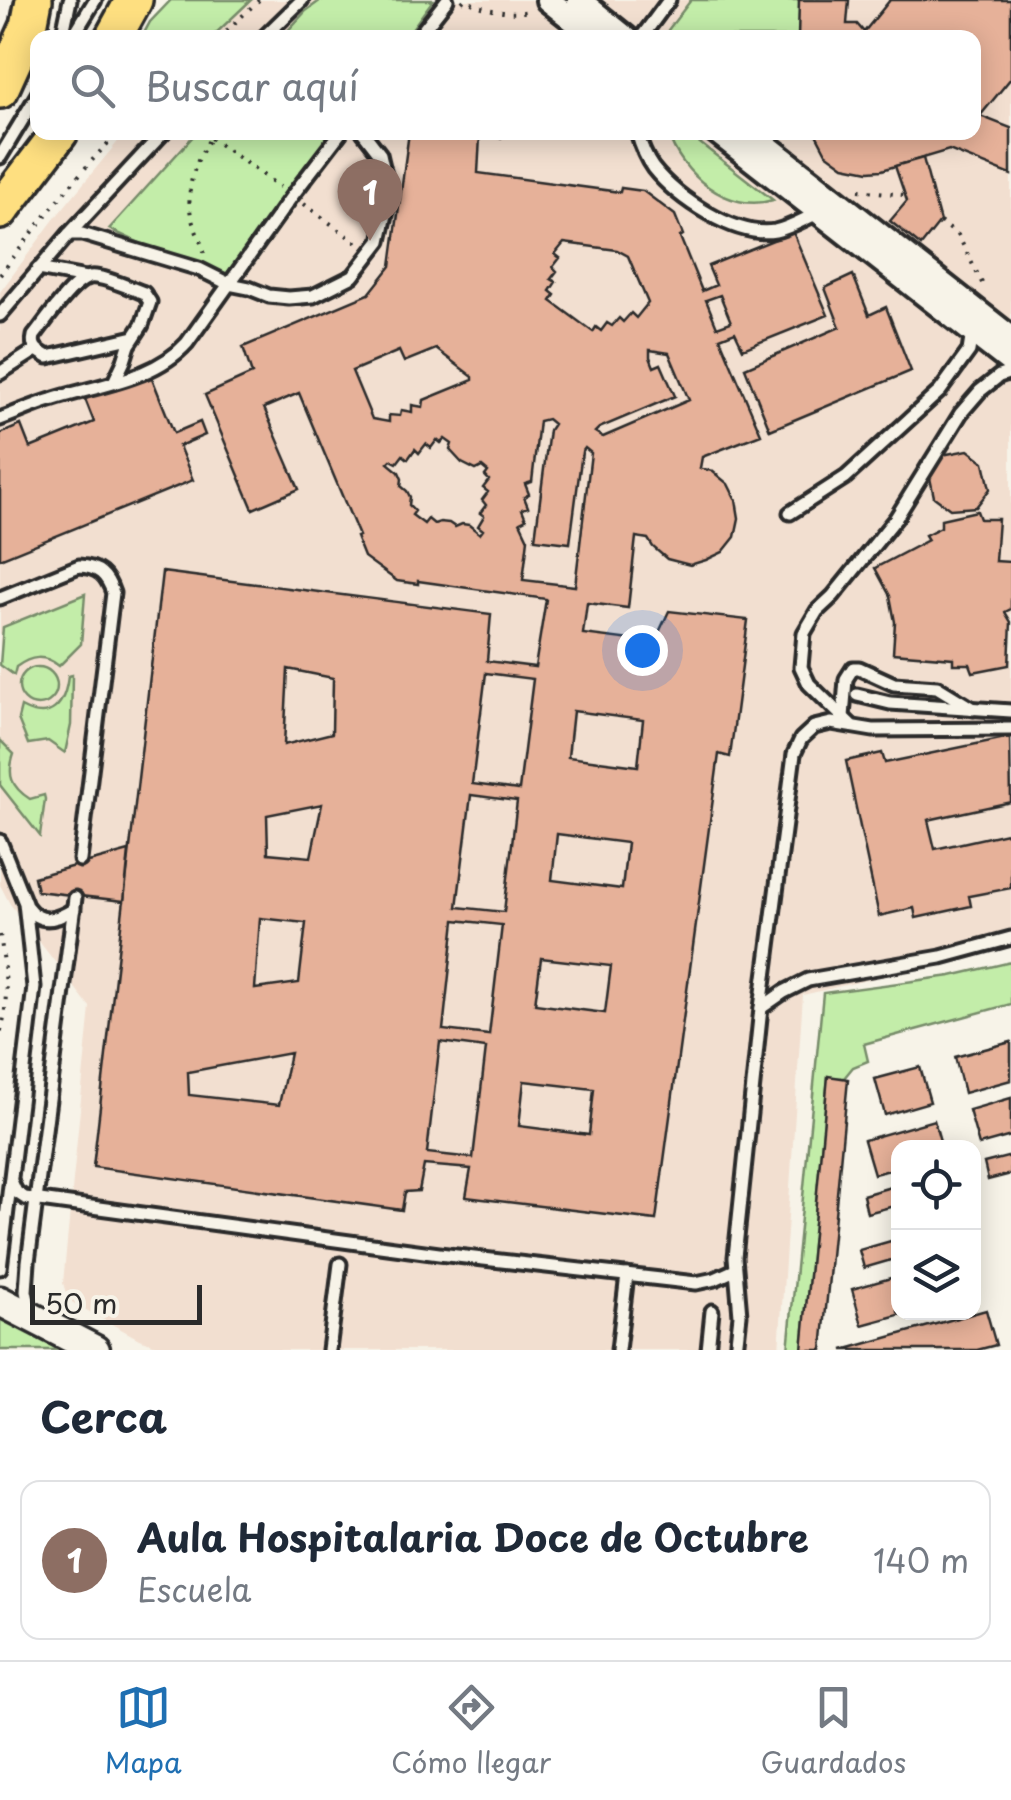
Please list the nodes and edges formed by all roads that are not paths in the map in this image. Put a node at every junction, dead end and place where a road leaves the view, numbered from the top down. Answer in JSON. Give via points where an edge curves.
{"nodes":[{"id":1,"x":34,"y":0,"type":"edge"},
{"id":2,"x":70,"y":0,"type":"edge"},
{"id":3,"x":95,"y":0,"type":"edge"},
{"id":4,"x":134,"y":0,"type":"edge"},
{"id":5,"x":302,"y":0,"type":"edge"},
{"id":6,"x":446,"y":0,"type":"edge"},
{"id":7,"x":579,"y":0,"type":"edge"},
{"id":8,"x":670,"y":0,"type":"edge"},
{"id":9,"x":544,"y":4,"type":"edge"},
{"id":10,"x":64,"y":30,"type":"edge"},
{"id":11,"x":77,"y":30,"type":"edge"},
{"id":12,"x":117,"y":30,"type":"edge"},
{"id":13,"x":270,"y":30,"type":"edge"},
{"id":14,"x":423,"y":30,"type":"edge"},
{"id":15,"x":584,"y":30,"type":"edge"},
{"id":16,"x":616,"y":30,"type":"edge"},
{"id":17,"x":647,"y":30,"type":"edge"},
{"id":18,"x":0,"y":90,"type":"edge"},
{"id":19,"x":30,"y":107,"type":"edge"},
{"id":20,"x":54,"y":140,"type":"edge"},
{"id":21,"x":156,"y":140,"type":"edge"},
{"id":22,"x":335,"y":140,"type":"edge"},
{"id":23,"x":369,"y":140,"type":"edge"},
{"id":24,"x":639,"y":140,"type":"edge"},
{"id":25,"x":726,"y":140,"type":"edge"},
{"id":26,"x":759,"y":140,"type":"edge"},
{"id":27,"x":0,"y":156,"type":"edge"},
{"id":28,"x":0,"y":211,"type":"edge"},
{"id":29,"x":818,"y":213,"type":"junction"},
{"id":30,"x":68,"y":234,"type":"junction"},
{"id":31,"x":38,"y":269,"type":"junction"},
{"id":32,"x":86,"y":278,"type":"junction"},
{"id":33,"x":229,"y":284,"type":"junction"},
{"id":34,"x":0,"y":315,"type":"edge"},
{"id":35,"x":972,"y":332,"type":"junction"},
{"id":36,"x":134,"y":338,"type":"junction"},
{"id":37,"x":1011,"y":338,"type":"edge"},
{"id":38,"x":36,"y":350,"type":"junction"},
{"id":39,"x":1011,"y":362,"type":"edge"},
{"id":40,"x":1011,"y":372,"type":"edge"},
{"id":41,"x":0,"y":373,"type":"edge"},
{"id":42,"x":113,"y":382,"type":"junction"},
{"id":43,"x":0,"y":419,"type":"edge"},
{"id":44,"x":790,"y":513,"type":"dead end"},
{"id":45,"x":0,"y":598,"type":"edge"},
{"id":46,"x":858,"y":694,"type":"dead end"},
{"id":47,"x":973,"y":709,"type":"junction"},
{"id":48,"x":1011,"y":712,"type":"edge"},
{"id":49,"x":847,"y":721,"type":"junction"},
{"id":50,"x":1011,"y":730,"type":"edge"},
{"id":51,"x":0,"y":841,"type":"edge"},
{"id":52,"x":80,"y":860,"type":"dead end"},
{"id":53,"x":25,"y":903,"type":"junction"},
{"id":54,"x":1011,"y":938,"type":"edge"},
{"id":55,"x":761,"y":1008,"type":"junction"},
{"id":56,"x":12,"y":1183,"type":"junction"},
{"id":57,"x":36,"y":1199,"type":"junction"},
{"id":58,"x":340,"y":1264,"type":"dead end"},
{"id":59,"x":0,"y":1268,"type":"edge"},
{"id":60,"x":735,"y":1270,"type":"junction"},
{"id":61,"x":628,"y":1275,"type":"junction"},
{"id":62,"x":0,"y":1300,"type":"edge"},
{"id":63,"x":712,"y":1311,"type":"dead end"},
{"id":64,"x":34,"y":1318,"type":"junction"},
{"id":65,"x":94,"y":1350,"type":"edge"},
{"id":66,"x":329,"y":1350,"type":"edge"},
{"id":67,"x":618,"y":1350,"type":"edge"},
{"id":68,"x":708,"y":1350,"type":"edge"},
{"id":69,"x":736,"y":1350,"type":"edge"}],
"edges":[{"from":1,"to":18,"type":"main road"},
{"from":2,"to":10,"type":"lane"},
{"from":3,"to":11,"type":"lane"},
{"from":4,"to":12,"type":"main road"},
{"from":5,"to":13,"type":"lane"},
{"from":6,"to":14,"type":"lane"},
{"from":7,"to":16,"type":"street"},
{"from":8,"to":17,"type":"lane"},
{"from":9,"to":15,"type":"street"},
{"from":19,"to":27,"type":"lane"},
{"from":20,"to":28,"type":"main road"},
{"from":21,"to":30,"type":"lane"},
{"from":22,"to":33,"type":"lane"},
{"from":23,"to":33,"type":"lane","via":[[380,154],[390,197],[380,241],[353,276],[313,296],[289,298]]},
{"from":24,"to":29,"type":"lane","via":[[671,186],[732,225],[773,231]]},
{"from":25,"to":29,"type":"street"},
{"from":26,"to":37,"type":"street"},
{"from":29,"to":35,"type":"street"},
{"from":30,"to":31,"type":"lane"},
{"from":30,"to":33,"type":"lane","via":[[199,269]]},
{"from":31,"to":32,"type":"lane"},
{"from":31,"to":34,"type":"lane"},
{"from":32,"to":36,"type":"lane","via":[[148,297]]},
{"from":32,"to":38,"type":"lane","via":[[34,336]]},
{"from":33,"to":42,"type":"lane","via":[[176,355]]},
{"from":35,"to":39,"type":"street"},
{"from":35,"to":44,"type":"lane","via":[[968,351],[940,391],[846,478]]},
{"from":36,"to":38,"type":"lane","via":[[48,358]]},
{"from":36,"to":42,"type":"lane"},
{"from":38,"to":41,"type":"lane"},
{"from":40,"to":49,"type":"lane","via":[[961,413],[896,518],[804,633],[801,667],[809,684]]},
{"from":42,"to":43,"type":"lane"},
{"from":45,"to":52,"type":"lane","via":[[80,566],[102,572],[113,593]]},
{"from":46,"to":47,"type":"lane"},
{"from":47,"to":48,"type":"lane"},
{"from":47,"to":49,"type":"lane","via":[[937,687],[894,684],[853,668],[847,674]]},
{"from":49,"to":50,"type":"lane","via":[[873,730]]},
{"from":49,"to":55,"type":"lane","via":[[814,727],[794,754]]},
{"from":51,"to":53,"type":"lane"},
{"from":53,"to":56,"type":"lane","via":[[34,986]]},
{"from":53,"to":57,"type":"lane","via":[[42,919],[59,917],[74,904]]},
{"from":54,"to":55,"type":"lane","via":[[941,958],[808,980]]},
{"from":55,"to":60,"type":"lane"},
{"from":56,"to":57,"type":"lane","via":[[20,1196]]},
{"from":56,"to":59,"type":"lane"},
{"from":57,"to":61,"type":"lane"},
{"from":57,"to":64,"type":"lane","via":[[26,1291]]},
{"from":58,"to":66,"type":"lane"},
{"from":60,"to":61,"type":"lane","via":[[696,1283]]},
{"from":60,"to":69,"type":"lane"},
{"from":61,"to":67,"type":"lane"},
{"from":62,"to":64,"type":"street"},
{"from":63,"to":68,"type":"lane"},
{"from":64,"to":65,"type":"street"}]}
